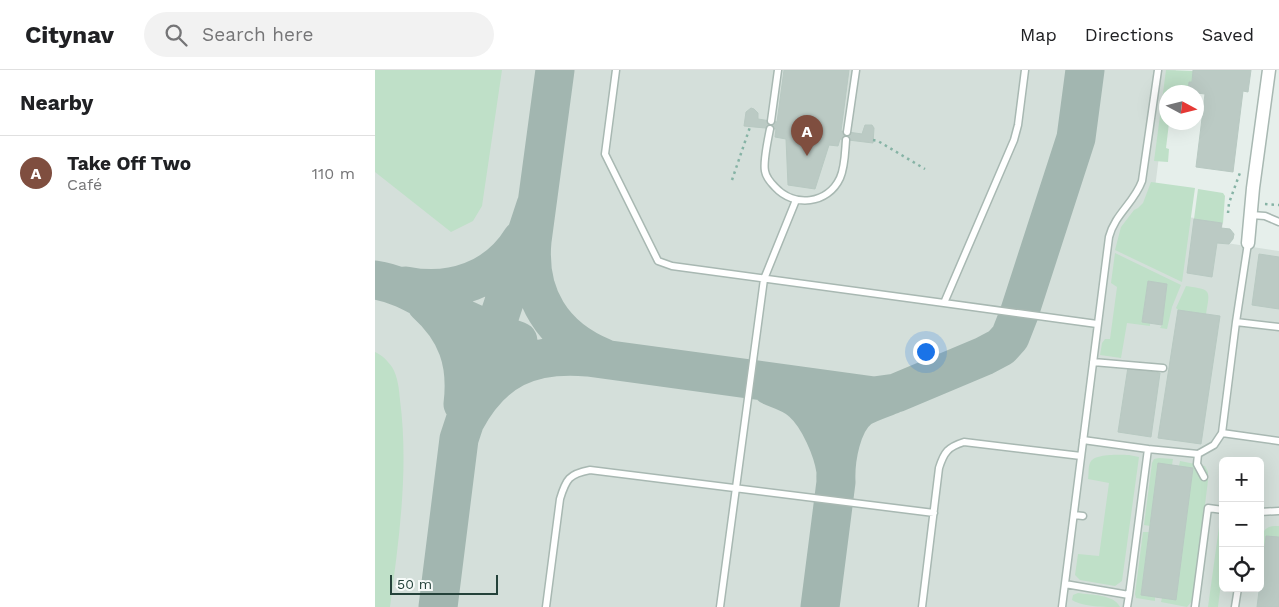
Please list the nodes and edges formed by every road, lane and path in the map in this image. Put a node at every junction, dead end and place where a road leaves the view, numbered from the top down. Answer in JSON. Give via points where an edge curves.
{"nodes":[{"id":1,"x":616,"y":70,"type":"edge"},
{"id":2,"x":777,"y":70,"type":"edge"},
{"id":3,"x":856,"y":70,"type":"edge"},
{"id":4,"x":1025,"y":70,"type":"edge"},
{"id":5,"x":1158,"y":70,"type":"edge"},
{"id":6,"x":1269,"y":70,"type":"edge"},
{"id":7,"x":771,"y":121,"type":"dead end"},
{"id":8,"x":750,"y":127,"type":"dead end"},
{"id":9,"x":770,"y":128,"type":"dead end"},
{"id":10,"x":847,"y":132,"type":"dead end"},
{"id":11,"x":846,"y":140,"type":"dead end"},
{"id":12,"x":873,"y":140,"type":"dead end"},
{"id":13,"x":925,"y":169,"type":"dead end"},
{"id":14,"x":732,"y":180,"type":"dead end"},
{"id":15,"x":796,"y":200,"type":"junction"},
{"id":16,"x":1251,"y":215,"type":"junction"},
{"id":17,"x":1279,"y":222,"type":"edge"},
{"id":18,"x":1248,"y":243,"type":"joint"},
{"id":19,"x":764,"y":279,"type":"junction"},
{"id":20,"x":944,"y":303,"type":"junction"},
{"id":21,"x":1236,"y":322,"type":"junction"},
{"id":22,"x":1097,"y":324,"type":"junction"},
{"id":23,"x":1279,"y":327,"type":"edge"},
{"id":24,"x":1093,"y":362,"type":"junction"},
{"id":25,"x":1163,"y":368,"type":"dead end"},
{"id":26,"x":1223,"y":433,"type":"junction"},
{"id":27,"x":1083,"y":440,"type":"junction"},
{"id":28,"x":1279,"y":441,"type":"edge"},
{"id":29,"x":1148,"y":449,"type":"junction"},
{"id":30,"x":1198,"y":454,"type":"junction"},
{"id":31,"x":1081,"y":456,"type":"junction"},
{"id":32,"x":1204,"y":477,"type":"dead end"},
{"id":33,"x":735,"y":488,"type":"junction"},
{"id":34,"x":1219,"y":509,"type":"edge"},
{"id":35,"x":1279,"y":511,"type":"edge"},
{"id":36,"x":1264,"y":512,"type":"edge"},
{"id":37,"x":934,"y":513,"type":"junction"},
{"id":38,"x":1074,"y":515,"type":"junction"},
{"id":39,"x":1083,"y":516,"type":"dead end"},
{"id":40,"x":1065,"y":584,"type":"junction"},
{"id":41,"x":1237,"y":592,"type":"edge"},
{"id":42,"x":1129,"y":595,"type":"junction"},
{"id":43,"x":546,"y":607,"type":"edge"},
{"id":44,"x":720,"y":607,"type":"edge"},
{"id":45,"x":922,"y":607,"type":"edge"},
{"id":46,"x":1061,"y":607,"type":"edge"},
{"id":47,"x":1127,"y":607,"type":"edge"},
{"id":48,"x":1195,"y":607,"type":"edge"},
{"id":49,"x":1235,"y":607,"type":"edge"}],
"edges":[{"from":1,"to":19,"type":"lane","via":[[605,154],[658,261],[672,266]]},
{"from":2,"to":7,"type":"lane"},
{"from":3,"to":10,"type":"lane"},
{"from":4,"to":20,"type":"lane","via":[[1013,140]]},
{"from":5,"to":22,"type":"lane","via":[[1142,181],[1138,192],[1112,228]]},
{"from":6,"to":16,"type":"street"},
{"from":8,"to":14,"type":"path"},
{"from":9,"to":15,"type":"lane","via":[[765,171],[779,192]]},
{"from":11,"to":15,"type":"lane","via":[[840,178],[830,191],[812,201]]},
{"from":12,"to":13,"type":"path"},
{"from":15,"to":19,"type":"lane"},
{"from":16,"to":17,"type":"lane"},
{"from":16,"to":18,"type":"street"},
{"from":18,"to":21,"type":"lane"},
{"from":19,"to":20,"type":"lane"},
{"from":19,"to":33,"type":"lane"},
{"from":20,"to":22,"type":"lane"},
{"from":21,"to":23,"type":"lane"},
{"from":21,"to":26,"type":"lane"},
{"from":22,"to":24,"type":"lane"},
{"from":24,"to":25,"type":"lane"},
{"from":24,"to":27,"type":"lane"},
{"from":26,"to":28,"type":"lane"},
{"from":26,"to":30,"type":"lane","via":[[1214,445]]},
{"from":27,"to":29,"type":"lane"},
{"from":27,"to":31,"type":"lane"},
{"from":29,"to":30,"type":"lane"},
{"from":29,"to":42,"type":"lane"},
{"from":30,"to":32,"type":"lane","via":[[1197,464]]},
{"from":31,"to":37,"type":"lane","via":[[964,442],[952,445],[941,462]]},
{"from":31,"to":38,"type":"lane"},
{"from":33,"to":37,"type":"lane"},
{"from":33,"to":43,"type":"lane","via":[[590,470],[575,473],[565,484],[559,499]]},
{"from":33,"to":44,"type":"lane"},
{"from":34,"to":48,"type":"lane","via":[[1209,508]]},
{"from":35,"to":36,"type":"lane"},
{"from":37,"to":45,"type":"lane"},
{"from":38,"to":39,"type":"lane"},
{"from":38,"to":40,"type":"lane"},
{"from":40,"to":42,"type":"lane"},
{"from":40,"to":46,"type":"lane"},
{"from":41,"to":49,"type":"lane"},
{"from":42,"to":47,"type":"lane"}]}
